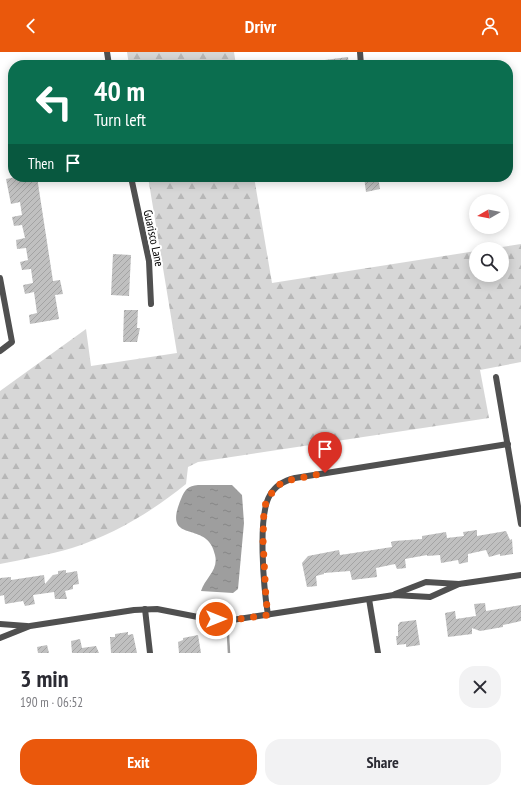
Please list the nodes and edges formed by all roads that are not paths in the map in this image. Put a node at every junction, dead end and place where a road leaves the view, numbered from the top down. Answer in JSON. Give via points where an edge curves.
{"nodes":[{"id":1,"x":132,"y":182,"type":"edge"},
{"id":2,"x":0,"y":278,"type":"edge"},
{"id":3,"x":151,"y":304,"type":"dead end"},
{"id":4,"x":0,"y":351,"type":"edge"},
{"id":5,"x":496,"y":377,"type":"dead end"},
{"id":6,"x":508,"y":444,"type":"junction"},
{"id":7,"x":521,"y":524,"type":"edge"},
{"id":8,"x":521,"y":575,"type":"edge"},
{"id":9,"x":459,"y":584,"type":"junction"},
{"id":10,"x":394,"y":595,"type":"junction"},
{"id":11,"x":369,"y":599,"type":"junction"},
{"id":12,"x":145,"y":609,"type":"junction"},
{"id":13,"x":268,"y":615,"type":"junction"},
{"id":14,"x":0,"y":624,"type":"edge"},
{"id":15,"x":30,"y":626,"type":"junction"},
{"id":16,"x":0,"y":638,"type":"edge"},
{"id":17,"x":150,"y":653,"type":"edge"},
{"id":18,"x":378,"y":653,"type":"edge"}],
"edges":[{"from":1,"to":3,"type":"street","name":"Guarisco Lane","via":[[149,261]]},
{"from":2,"to":4,"type":"street","via":[[12,342]]},
{"from":5,"to":6,"type":"street"},
{"from":6,"to":7,"type":"street"},
{"from":6,"to":13,"type":"street","via":[[295,478],[275,487],[264,507],[265,592]]},
{"from":8,"to":9,"type":"street"},
{"from":9,"to":10,"type":"street","via":[[426,582]]},
{"from":9,"to":10,"type":"street","via":[[430,597]]},
{"from":10,"to":11,"type":"street"},
{"from":11,"to":13,"type":"street"},
{"from":11,"to":18,"type":"street"},
{"from":12,"to":13,"type":"street","via":[[232,620]]},
{"from":12,"to":15,"type":"street"},
{"from":12,"to":17,"type":"street"},
{"from":14,"to":15,"type":"street"},
{"from":15,"to":16,"type":"street"}]}
